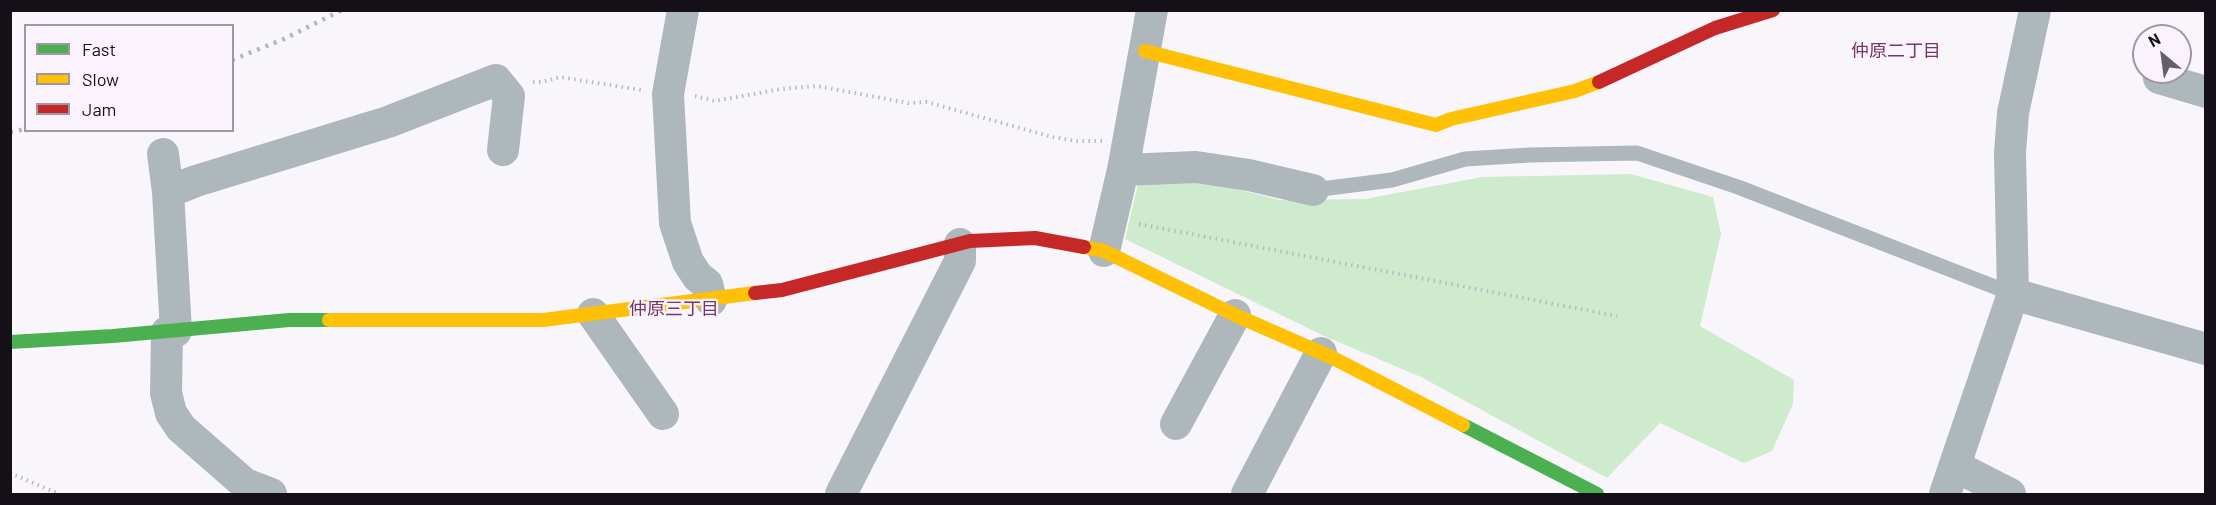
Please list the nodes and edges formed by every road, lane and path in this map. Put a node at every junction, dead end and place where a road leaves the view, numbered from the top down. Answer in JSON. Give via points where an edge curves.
{"nodes":[{"id":1,"x":683,"y":10,"type":"edge"},
{"id":2,"x":1152,"y":10,"type":"edge"},
{"id":3,"x":1773,"y":10,"type":"edge"},
{"id":4,"x":2035,"y":10,"type":"edge"},
{"id":5,"x":1144,"y":51,"type":"junction"},
{"id":6,"x":496,"y":80,"type":"junction"},
{"id":7,"x":2179,"y":84,"type":"edge"},
{"id":8,"x":2205,"y":92,"type":"edge"},
{"id":9,"x":668,"y":94,"type":"junction"},
{"id":10,"x":503,"y":150,"type":"dead end"},
{"id":11,"x":163,"y":154,"type":"dead end"},
{"id":12,"x":1126,"y":155,"type":"junction"},
{"id":13,"x":1313,"y":190,"type":"joint"},
{"id":14,"x":168,"y":192,"type":"junction"},
{"id":15,"x":1112,"y":219,"type":"junction"},
{"id":16,"x":960,"y":244,"type":"junction"},
{"id":17,"x":1104,"y":251,"type":"junction"},
{"id":18,"x":2013,"y":294,"type":"junction"},
{"id":19,"x":711,"y":300,"type":"junction"},
{"id":20,"x":593,"y":314,"type":"junction"},
{"id":21,"x":1235,"y":315,"type":"junction"},
{"id":22,"x":1617,"y":316,"type":"dead end"},
{"id":23,"x":171,"y":331,"type":"junction"},
{"id":24,"x":10,"y":342,"type":"edge"},
{"id":25,"x":2205,"y":349,"type":"edge"},
{"id":26,"x":1322,"y":353,"type":"junction"},
{"id":27,"x":663,"y":414,"type":"dead end"},
{"id":28,"x":1176,"y":424,"type":"dead end"},
{"id":29,"x":10,"y":473,"type":"edge"},
{"id":30,"x":1950,"y":480,"type":"edge"},
{"id":31,"x":59,"y":495,"type":"edge"},
{"id":32,"x":271,"y":495,"type":"edge"},
{"id":33,"x":841,"y":495,"type":"edge"},
{"id":34,"x":1247,"y":495,"type":"edge"},
{"id":35,"x":1597,"y":495,"type":"edge"},
{"id":36,"x":2010,"y":495,"type":"edge"}],
"edges":[{"from":1,"to":9,"type":"street"},
{"from":2,"to":5,"type":"street"},
{"from":3,"to":5,"type":"street","via":[[1715,28],[1575,91],[1436,125]]},
{"from":4,"to":18,"type":"street","via":[[2013,113]]},
{"from":5,"to":12,"type":"street"},
{"from":6,"to":9,"type":"path","via":[[542,82],[560,77]]},
{"from":6,"to":10,"type":"street","via":[[509,96]]},
{"from":6,"to":14,"type":"street","via":[[388,122]]},
{"from":7,"to":8,"type":"street"},
{"from":9,"to":12,"type":"path","via":[[715,101],[817,86],[908,103],[927,102]]},
{"from":9,"to":19,"type":"street","via":[[675,223],[688,262],[707,284]]},
{"from":11,"to":14,"type":"street"},
{"from":12,"to":13,"type":"street"},
{"from":12,"to":15,"type":"street"},
{"from":13,"to":18,"type":"lane","via":[[1392,180],[1465,159],[1637,153],[1738,187]]},
{"from":14,"to":23,"type":"street","via":[[176,307]]},
{"from":15,"to":17,"type":"street"},
{"from":15,"to":22,"type":"path"},
{"from":16,"to":17,"type":"street","via":[[1035,238]]},
{"from":16,"to":19,"type":"street","via":[[783,290]]},
{"from":16,"to":33,"type":"street","via":[[960,261]]},
{"from":17,"to":21,"type":"street"},
{"from":18,"to":25,"type":"street"},
{"from":18,"to":30,"type":"street"},
{"from":19,"to":20,"type":"street"},
{"from":20,"to":23,"type":"street","via":[[543,320],[289,320]]},
{"from":20,"to":27,"type":"street"},
{"from":21,"to":26,"type":"street"},
{"from":21,"to":28,"type":"street"},
{"from":23,"to":24,"type":"street"},
{"from":23,"to":32,"type":"street","via":[[166,393],[171,413],[181,428],[245,484]]},
{"from":26,"to":34,"type":"street"},
{"from":26,"to":35,"type":"street"},
{"from":29,"to":31,"type":"path"},
{"from":30,"to":36,"type":"street"}]}
